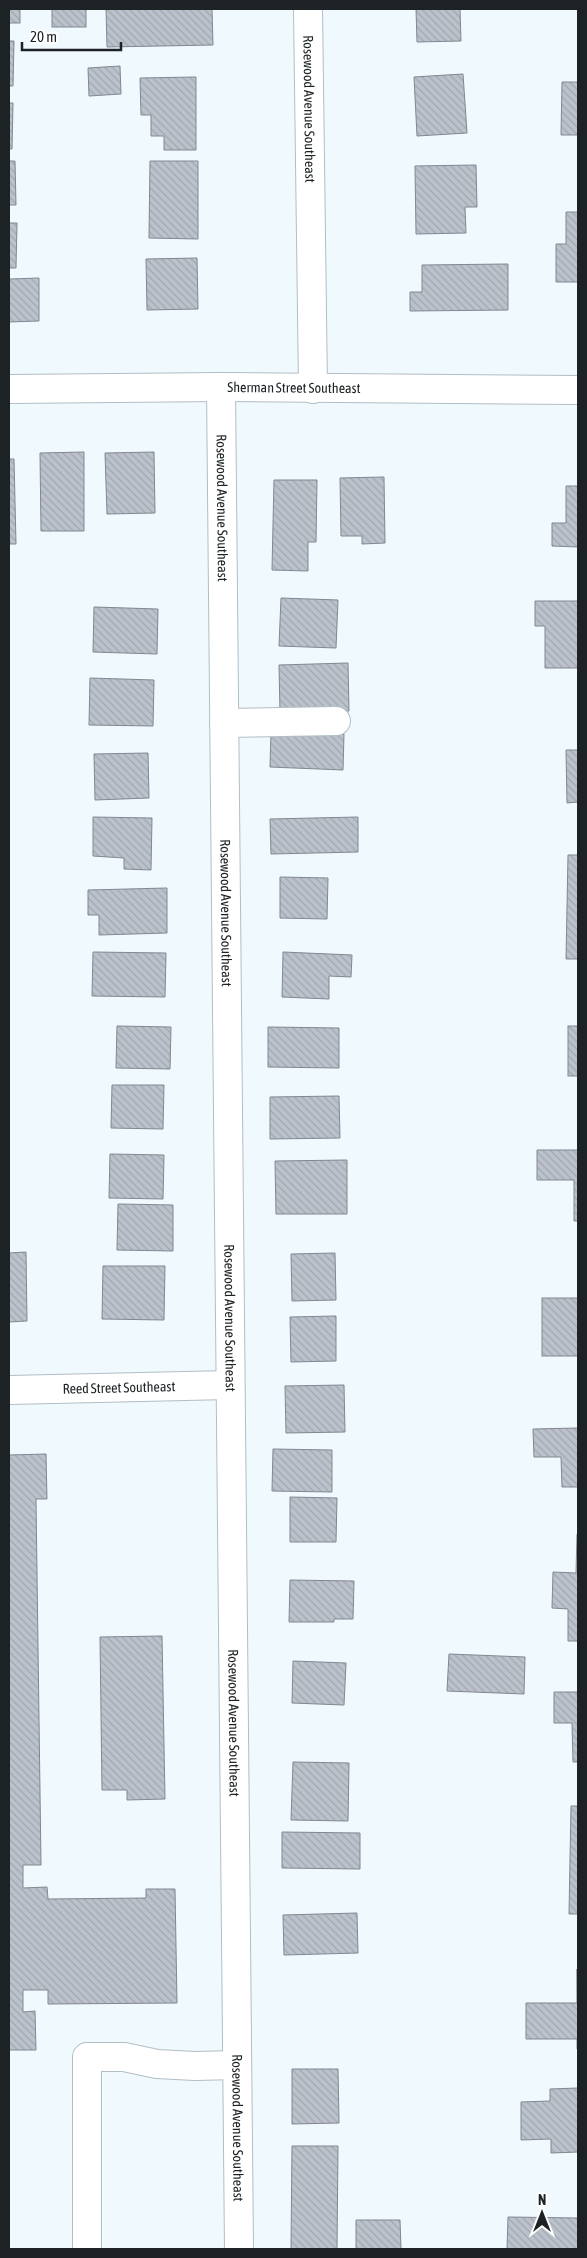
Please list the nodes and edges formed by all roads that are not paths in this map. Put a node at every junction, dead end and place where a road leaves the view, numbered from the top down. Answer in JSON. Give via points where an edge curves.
{"nodes":[{"id":1,"x":308,"y":9,"type":"edge"},
{"id":2,"x":221,"y":387,"type":"junction"},
{"id":3,"x":9,"y":389,"type":"edge"},
{"id":4,"x":313,"y":389,"type":"junction"},
{"id":5,"x":578,"y":390,"type":"edge"},
{"id":6,"x":336,"y":721,"type":"dead end"},
{"id":7,"x":224,"y":723,"type":"junction"},
{"id":8,"x":229,"y":1385,"type":"junction"},
{"id":9,"x":9,"y":1390,"type":"edge"},
{"id":10,"x":236,"y":2065,"type":"junction"},
{"id":11,"x":87,"y":2249,"type":"edge"},
{"id":12,"x":238,"y":2249,"type":"edge"}],
"edges":[{"from":1,"to":4,"type":"street","name":"Rosewood Avenue Southeast"},
{"from":2,"to":3,"type":"street","name":"Sherman Street Southeast"},
{"from":2,"to":4,"type":"street","name":"Sherman Street Southeast"},
{"from":2,"to":7,"type":"street","name":"Rosewood Avenue Southeast"},
{"from":4,"to":5,"type":"street","name":"Sherman Street Southeast"},
{"from":6,"to":7,"type":"street"},
{"from":7,"to":8,"type":"street","name":"Rosewood Avenue Southeast"},
{"from":8,"to":9,"type":"street","name":"Reed Street Southeast"},
{"from":8,"to":10,"type":"street","name":"Rosewood Avenue Southeast"},
{"from":10,"to":11,"type":"street","via":[[157,2064],[124,2057],[87,2057]]},
{"from":10,"to":12,"type":"street","name":"Rosewood Avenue Southeast"}]}
